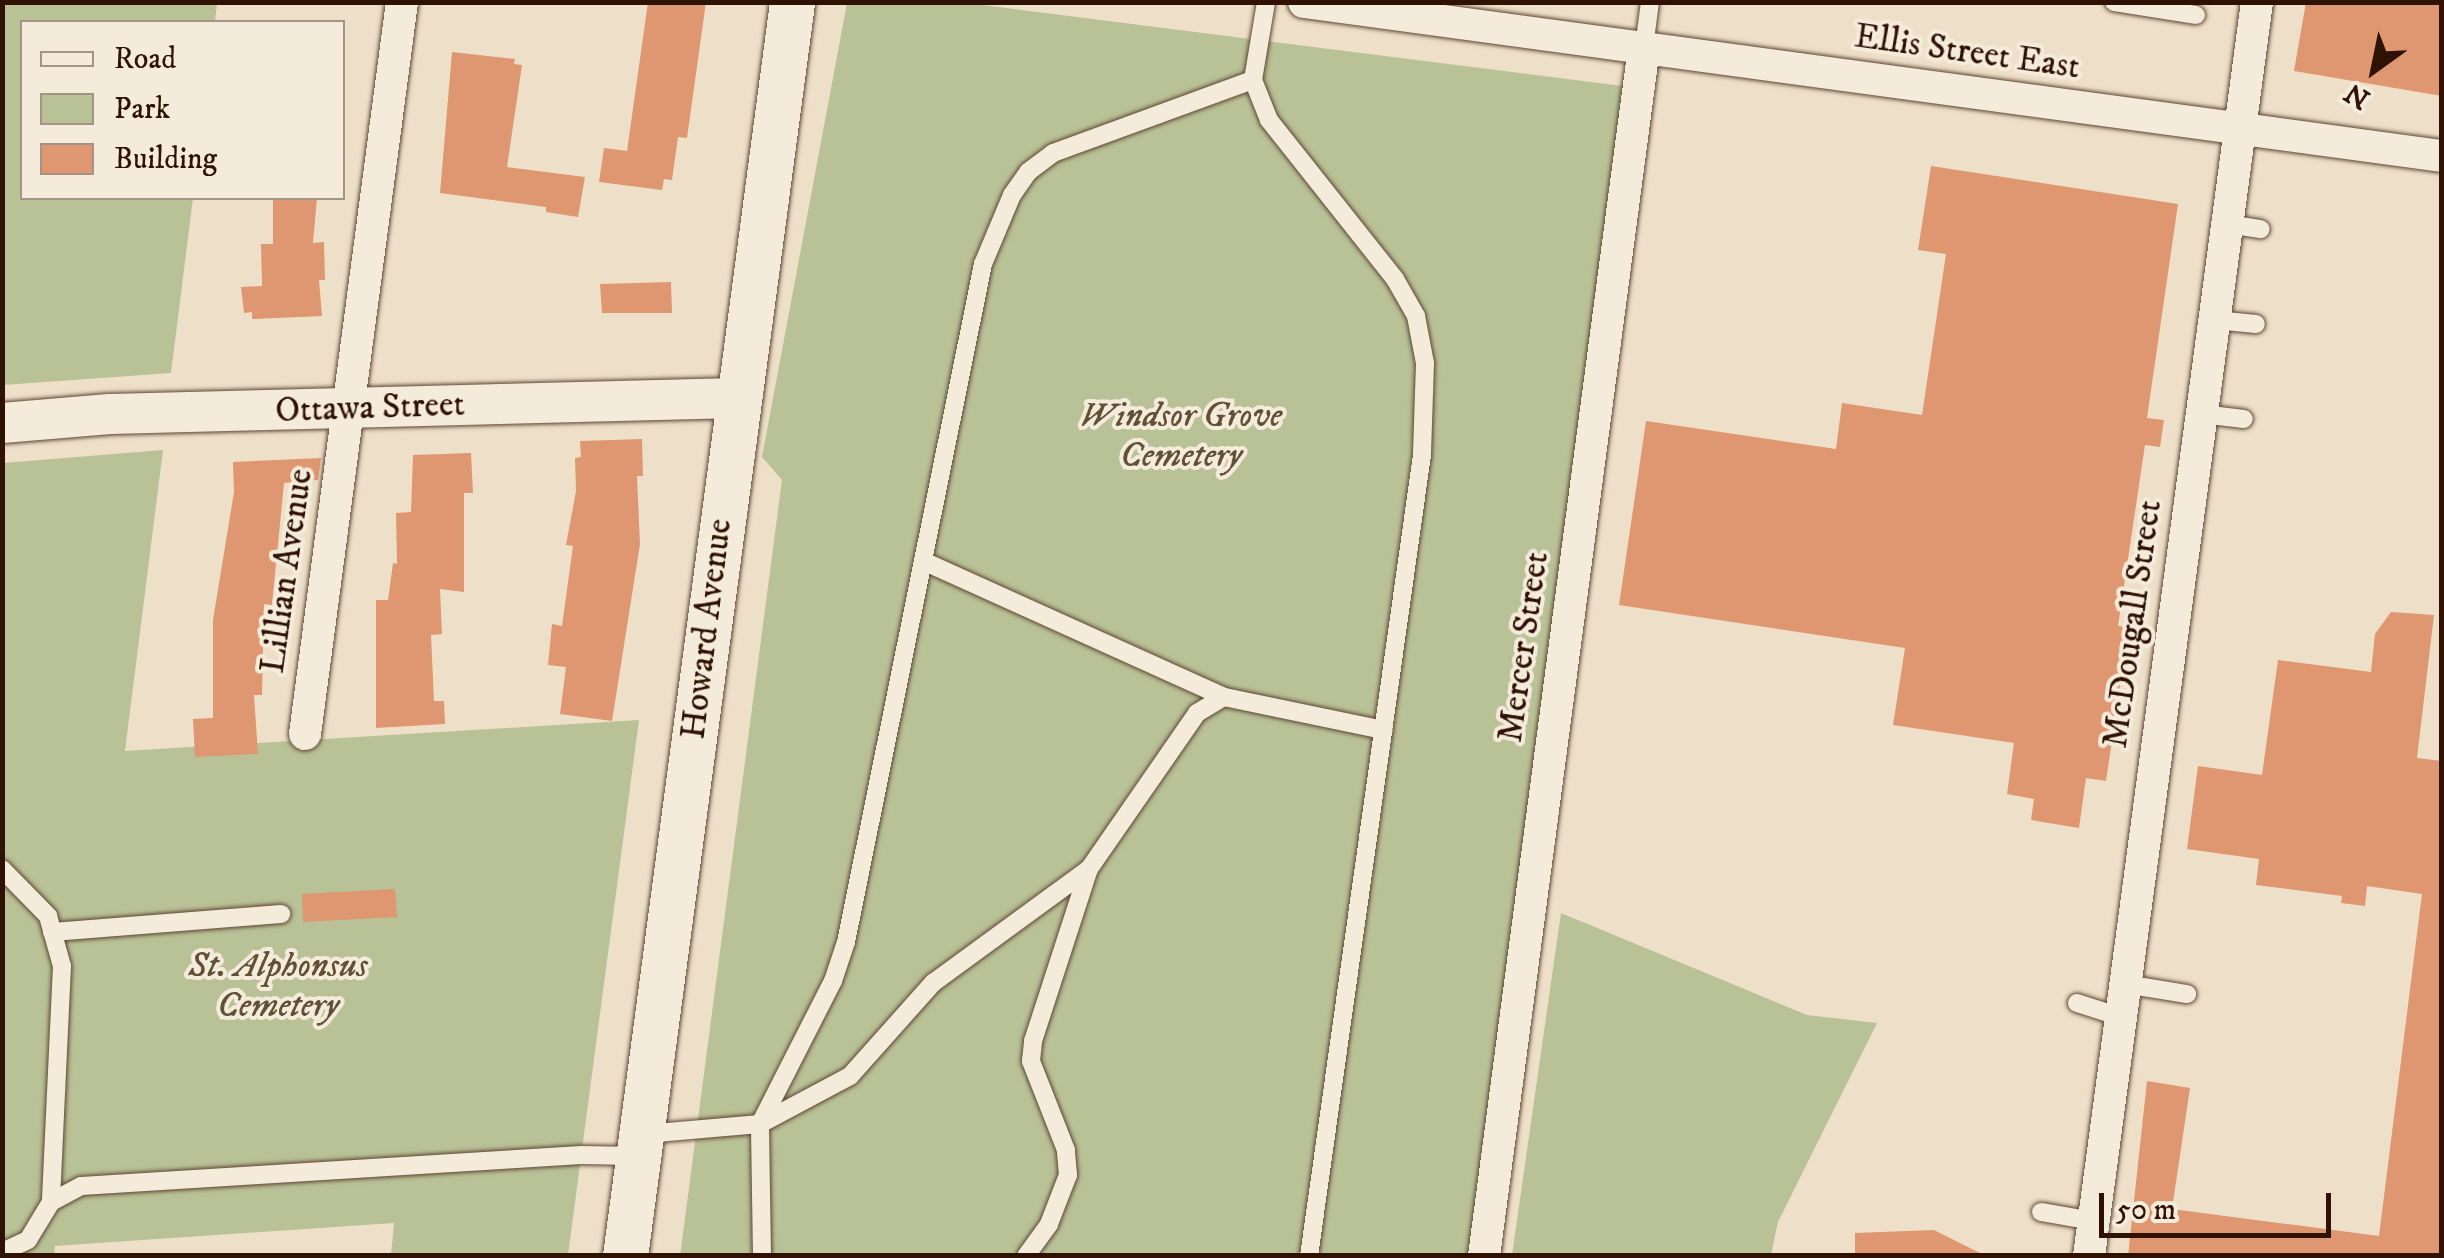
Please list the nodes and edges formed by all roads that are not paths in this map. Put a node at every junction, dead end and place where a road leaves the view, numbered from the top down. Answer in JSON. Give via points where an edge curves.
{"nodes":[{"id":1,"x":402,"y":2,"type":"edge"},
{"id":2,"x":792,"y":2,"type":"edge"},
{"id":3,"x":1266,"y":2,"type":"edge"},
{"id":4,"x":1304,"y":2,"type":"edge"},
{"id":5,"x":1650,"y":2,"type":"edge"},
{"id":6,"x":2114,"y":2,"type":"edge"},
{"id":7,"x":2258,"y":2,"type":"edge"},
{"id":8,"x":2196,"y":15,"type":"dead end"},
{"id":9,"x":1644,"y":48,"type":"junction"},
{"id":10,"x":1253,"y":80,"type":"junction"},
{"id":11,"x":2240,"y":129,"type":"junction"},
{"id":12,"x":2442,"y":156,"type":"edge"},
{"id":13,"x":2228,"y":224,"type":"junction"},
{"id":14,"x":2261,"y":229,"type":"dead end"},
{"id":15,"x":2215,"y":320,"type":"junction"},
{"id":16,"x":2256,"y":324,"type":"dead end"},
{"id":17,"x":737,"y":398,"type":"junction"},
{"id":18,"x":348,"y":408,"type":"junction"},
{"id":19,"x":2202,"y":414,"type":"junction"},
{"id":20,"x":2244,"y":419,"type":"dead end"},
{"id":21,"x":2,"y":423,"type":"edge"},
{"id":22,"x":923,"y":561,"type":"junction"},
{"id":23,"x":1224,"y":698,"type":"junction"},
{"id":24,"x":1384,"y":730,"type":"junction"},
{"id":25,"x":306,"y":734,"type":"dead end"},
{"id":26,"x":2,"y":869,"type":"edge"},
{"id":27,"x":1089,"y":869,"type":"junction"},
{"id":28,"x":282,"y":914,"type":"dead end"},
{"id":29,"x":52,"y":932,"type":"junction"},
{"id":30,"x":2187,"y":994,"type":"dead end"},
{"id":31,"x":2123,"y":1000,"type":"junction"},
{"id":32,"x":2076,"y":1003,"type":"dead end"},
{"id":33,"x":760,"y":1124,"type":"junction"},
{"id":34,"x":639,"y":1145,"type":"junction"},
{"id":35,"x":51,"y":1202,"type":"junction"},
{"id":36,"x":2041,"y":1212,"type":"dead end"},
{"id":37,"x":2094,"y":1221,"type":"junction"},
{"id":38,"x":2,"y":1252,"type":"edge"},
{"id":39,"x":624,"y":1256,"type":"edge"},
{"id":40,"x":762,"y":1256,"type":"edge"},
{"id":41,"x":1026,"y":1256,"type":"edge"},
{"id":42,"x":1309,"y":1256,"type":"edge"},
{"id":43,"x":1484,"y":1256,"type":"edge"},
{"id":44,"x":2089,"y":1256,"type":"edge"}],
"edges":[{"from":1,"to":18,"type":"street","name":"Lillian Avenue"},
{"from":2,"to":17,"type":"main road","name":"Howard Avenue"},
{"from":3,"to":10,"type":"lane"},
{"from":4,"to":9,"type":"street","name":"Ellis Street East"},
{"from":5,"to":9,"type":"lane"},
{"from":6,"to":8,"type":"lane"},
{"from":7,"to":11,"type":"street","name":"McDougall Street"},
{"from":9,"to":11,"type":"street","name":"Ellis Street East"},
{"from":9,"to":43,"type":"street","name":"Mercer Street"},
{"from":10,"to":22,"type":"lane","via":[[1054,153],[1028,172],[983,264]]},
{"from":10,"to":24,"type":"lane","via":[[1269,120],[1416,316],[1426,411]]},
{"from":11,"to":12,"type":"street","name":"Ellis Street East"},
{"from":11,"to":13,"type":"street","name":"McDougall Street"},
{"from":13,"to":14,"type":"lane"},
{"from":13,"to":15,"type":"street","name":"McDougall Street"},
{"from":15,"to":16,"type":"lane"},
{"from":15,"to":19,"type":"street","name":"McDougall Street"},
{"from":17,"to":18,"type":"street","name":"Ottawa Street"},
{"from":17,"to":34,"type":"main road","name":"Howard Avenue"},
{"from":18,"to":21,"type":"street","name":"Ottawa Street"},
{"from":18,"to":25,"type":"street","name":"Lillian Avenue"},
{"from":19,"to":20,"type":"lane"},
{"from":19,"to":31,"type":"street","name":"McDougall Street"},
{"from":22,"to":23,"type":"lane"},
{"from":22,"to":33,"type":"lane","via":[[846,942],[833,982]]},
{"from":23,"to":24,"type":"lane"},
{"from":23,"to":27,"type":"lane","via":[[1197,713]]},
{"from":24,"to":42,"type":"lane"},
{"from":26,"to":29,"type":"lane","via":[[48,916]]},
{"from":27,"to":33,"type":"lane","via":[[932,983],[850,1076]]},
{"from":27,"to":41,"type":"lane","via":[[1032,1041],[1031,1061],[1066,1150],[1068,1175],[1049,1224]]},
{"from":28,"to":29,"type":"lane"},
{"from":29,"to":35,"type":"lane","via":[[62,966]]},
{"from":30,"to":31,"type":"lane"},
{"from":31,"to":32,"type":"lane"},
{"from":31,"to":37,"type":"street","name":"McDougall Street"},
{"from":33,"to":34,"type":"lane"},
{"from":33,"to":40,"type":"lane"},
{"from":34,"to":35,"type":"lane","via":[[581,1155],[81,1186]]},
{"from":34,"to":39,"type":"main road","name":"Howard Avenue"},
{"from":35,"to":38,"type":"lane","via":[[28,1240]]},
{"from":36,"to":37,"type":"lane"},
{"from":37,"to":44,"type":"street","name":"McDougall Street"}]}
